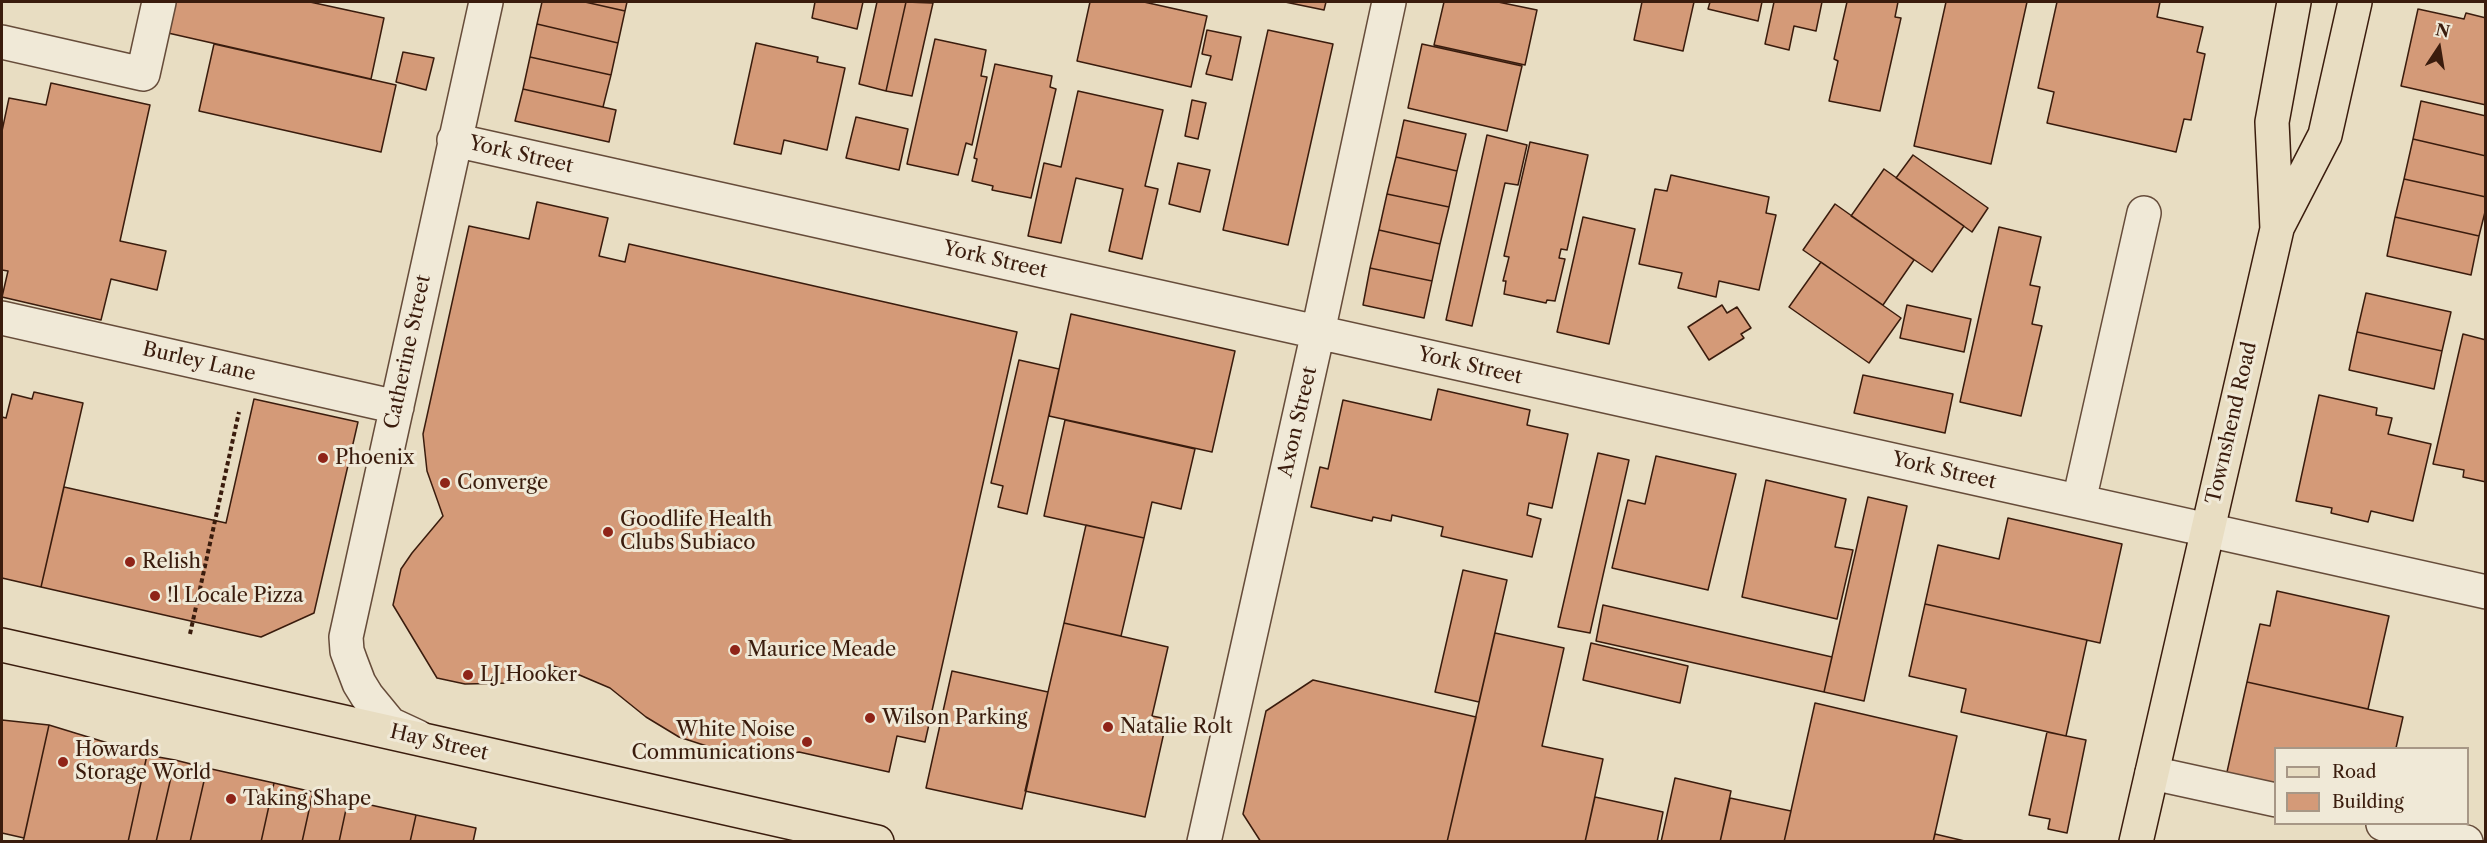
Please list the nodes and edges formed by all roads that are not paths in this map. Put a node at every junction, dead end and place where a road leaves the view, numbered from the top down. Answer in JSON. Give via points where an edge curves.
{"nodes":[{"id":1,"x":159,"y":2,"type":"edge"},
{"id":2,"x":486,"y":2,"type":"edge"},
{"id":3,"x":1389,"y":2,"type":"edge"},
{"id":4,"x":2294,"y":2,"type":"edge"},
{"id":5,"x":2355,"y":2,"type":"edge"},
{"id":6,"x":2,"y":42,"type":"edge"},
{"id":7,"x":454,"y":140,"type":"junction"},
{"id":8,"x":2144,"y":213,"type":"dead end"},
{"id":9,"x":2277,"y":229,"type":"junction"},
{"id":10,"x":2,"y":318,"type":"edge"},
{"id":11,"x":1318,"y":332,"type":"junction"},
{"id":12,"x":397,"y":407,"type":"junction"},
{"id":13,"x":2079,"y":501,"type":"junction"},
{"id":14,"x":2208,"y":530,"type":"junction"},
{"id":15,"x":2486,"y":592,"type":"edge"},
{"id":16,"x":2,"y":645,"type":"edge"},
{"id":17,"x":425,"y":740,"type":"junction"},
{"id":18,"x":2152,"y":773,"type":"junction"},
{"id":19,"x":2274,"y":800,"type":"edge"},
{"id":20,"x":2390,"y":825,"type":"edge"},
{"id":21,"x":2476,"y":839,"type":"edge"},
{"id":22,"x":878,"y":842,"type":"edge"},
{"id":23,"x":1204,"y":842,"type":"edge"},
{"id":24,"x":2136,"y":842,"type":"edge"}],
"edges":[{"from":1,"to":6,"type":"street","via":[[143,74]]},
{"from":2,"to":7,"type":"street","name":"Catherine Street"},
{"from":3,"to":11,"type":"street","name":"Axon Street"},
{"from":4,"to":9,"type":"main road","name":"Townshend Road","via":[[2272,122]]},
{"from":5,"to":9,"type":"main road","via":[[2325,135]]},
{"from":7,"to":11,"type":"street","name":"York Street"},
{"from":7,"to":12,"type":"street","name":"Catherine Street"},
{"from":8,"to":13,"type":"street"},
{"from":9,"to":14,"type":"main road","name":"Townshend Road"},
{"from":10,"to":12,"type":"street","name":"Burley Lane"},
{"from":11,"to":13,"type":"street","name":"York Street"},
{"from":11,"to":23,"type":"street","name":"Axon Street"},
{"from":12,"to":17,"type":"street","name":"Catherine Street","via":[[346,637],[347,651],[359,683],[382,716],[398,729]]},
{"from":13,"to":14,"type":"street","name":"York Street"},
{"from":14,"to":15,"type":"street","name":"York Street"},
{"from":14,"to":18,"type":"main road","name":"Townshend Road"},
{"from":16,"to":17,"type":"main road","name":"Hay Street"},
{"from":17,"to":22,"type":"main road","name":"Hay Street"},
{"from":18,"to":19,"type":"street"},
{"from":18,"to":24,"type":"main road","name":"Townshend Road"},
{"from":20,"to":21,"type":"street"}]}
